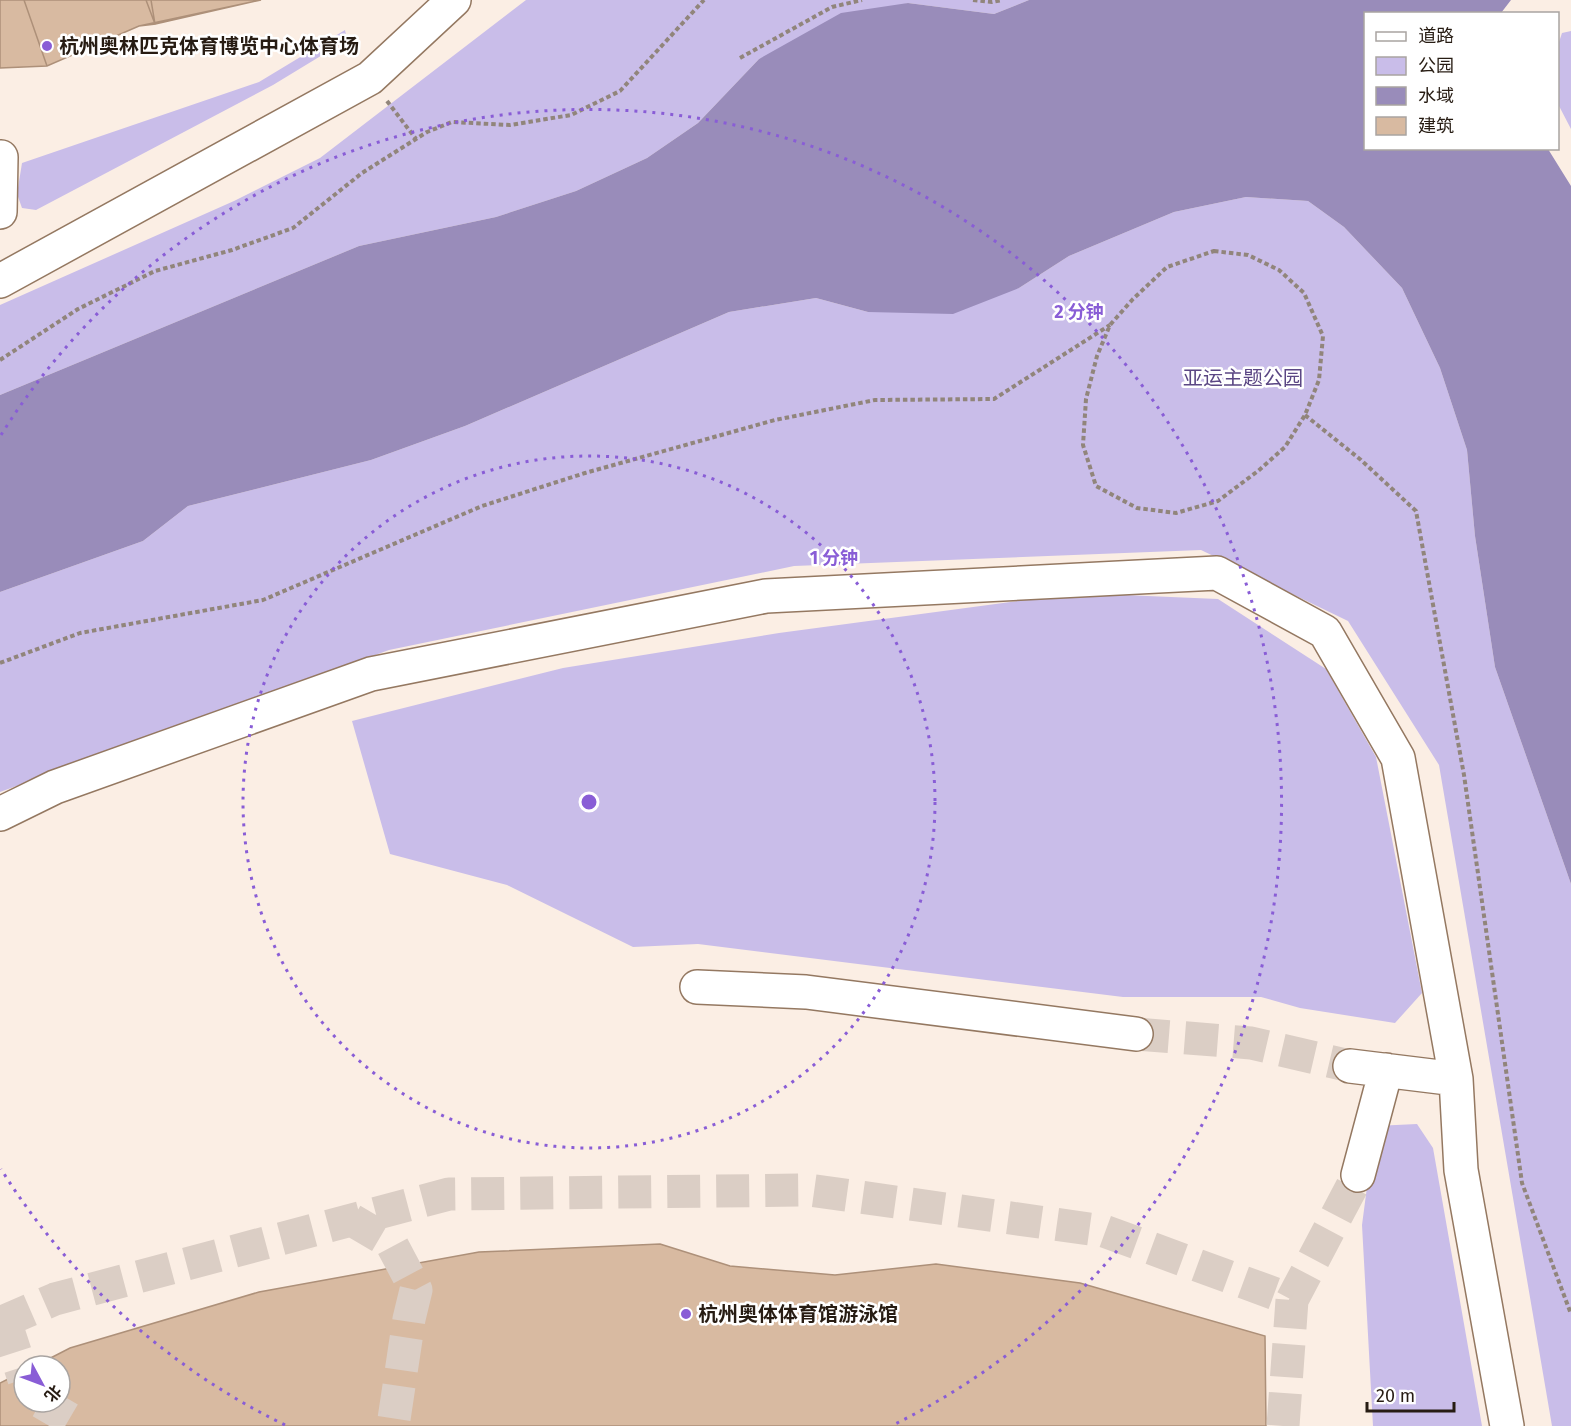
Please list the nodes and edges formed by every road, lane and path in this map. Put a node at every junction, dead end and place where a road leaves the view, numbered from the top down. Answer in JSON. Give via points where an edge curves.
{"nodes":[{"id":1,"x":454,"y":0,"type":"edge"},
{"id":2,"x":704,"y":0,"type":"edge"},
{"id":3,"x":862,"y":0,"type":"edge"},
{"id":4,"x":973,"y":0,"type":"edge"},
{"id":5,"x":1002,"y":0,"type":"edge"},
{"id":6,"x":740,"y":58,"type":"dead end"},
{"id":7,"x":370,"y":78,"type":"junction"},
{"id":8,"x":416,"y":139,"type":"junction"},
{"id":9,"x":1,"y":157,"type":"edge"},
{"id":10,"x":0,"y":212,"type":"edge"},
{"id":11,"x":0,"y":281,"type":"edge"},
{"id":12,"x":1110,"y":325,"type":"junction"},
{"id":13,"x":0,"y":360,"type":"edge"},
{"id":14,"x":1305,"y":415,"type":"junction"},
{"id":15,"x":0,"y":663,"type":"edge"},
{"id":16,"x":0,"y":814,"type":"edge"},
{"id":17,"x":697,"y":987,"type":"dead end"},
{"id":18,"x":1136,"y":1034,"type":"tunnel mouth"},
{"id":19,"x":1350,"y":1066,"type":"tunnel mouth"},
{"id":20,"x":1386,"y":1070,"type":"junction"},
{"id":21,"x":1456,"y":1078,"type":"junction"},
{"id":22,"x":1358,"y":1175,"type":"tunnel mouth"},
{"id":23,"x":1571,"y":1314,"type":"edge"},
{"id":24,"x":1507,"y":1426,"type":"edge"}],
"edges":[{"from":1,"to":7,"type":"street"},
{"from":2,"to":8,"type":"path","via":[[620,91],[571,115],[510,125],[452,122]]},
{"from":3,"to":6,"type":"path","via":[[832,7]]},
{"from":4,"to":5,"type":"path"},
{"from":7,"to":8,"type":"path"},
{"from":7,"to":11,"type":"street"},
{"from":8,"to":13,"type":"path","via":[[362,173],[292,228],[232,250],[155,271],[78,309]]},
{"from":9,"to":10,"type":"street"},
{"from":12,"to":14,"type":"path","via":[[1167,267],[1214,251],[1248,255],[1279,270],[1304,293],[1323,336],[1319,380]]},
{"from":12,"to":14,"type":"path","via":[[1096,356],[1086,399],[1083,445],[1096,486],[1137,508],[1176,513],[1218,501],[1285,447]]},
{"from":12,"to":15,"type":"path","via":[[994,399],[875,400],[775,420],[482,506],[263,600],[80,633]]},
{"from":14,"to":23,"type":"path","via":[[1416,511],[1464,775],[1522,1183]]},
{"from":16,"to":21,"type":"street","via":[[55,787],[371,674],[766,596],[1217,573],[1325,633],[1398,758]]},
{"from":17,"to":18,"type":"street","via":[[806,992]]},
{"from":19,"to":20,"type":"street"},
{"from":20,"to":21,"type":"street"},
{"from":20,"to":22,"type":"street"},
{"from":21,"to":24,"type":"street","via":[[1461,1170]]}]}
